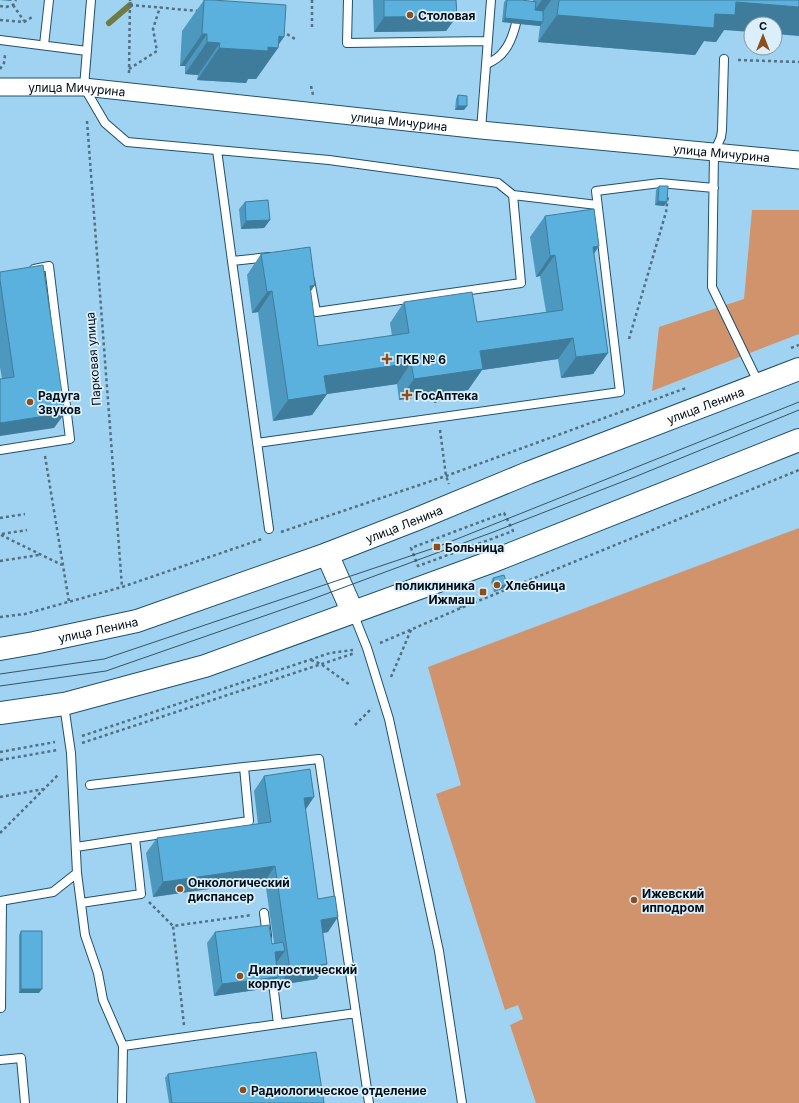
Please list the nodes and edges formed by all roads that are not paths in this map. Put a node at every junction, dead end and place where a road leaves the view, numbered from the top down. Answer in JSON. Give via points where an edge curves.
{"nodes":[{"id":1,"x":49,"y":0,"type":"edge"},
{"id":2,"x":91,"y":0,"type":"edge"},
{"id":3,"x":348,"y":0,"type":"edge"},
{"id":4,"x":491,"y":0,"type":"edge"},
{"id":5,"x":518,"y":0,"type":"edge"},
{"id":6,"x":0,"y":40,"type":"edge"},
{"id":7,"x":488,"y":41,"type":"junction"},
{"id":8,"x":44,"y":45,"type":"junction"},
{"id":9,"x":87,"y":51,"type":"junction"},
{"id":10,"x":724,"y":59,"type":"road end"},
{"id":11,"x":487,"y":64,"type":"junction"},
{"id":12,"x":0,"y":87,"type":"edge"},
{"id":13,"x":84,"y":87,"type":"junction"},
{"id":14,"x":481,"y":130,"type":"junction"},
{"id":15,"x":217,"y":150,"type":"junction"},
{"id":16,"x":714,"y":153,"type":"junction"},
{"id":17,"x":799,"y":160,"type":"edge"},
{"id":18,"x":714,"y":188,"type":"junction"},
{"id":19,"x":513,"y":195,"type":"junction"},
{"id":20,"x":597,"y":205,"type":"junction"},
{"id":21,"x":276,"y":256,"type":"edge"},
{"id":22,"x":232,"y":261,"type":"junction"},
{"id":23,"x":28,"y":270,"type":"edge"},
{"id":24,"x":309,"y":275,"type":"edge"},
{"id":25,"x":799,"y":369,"type":"edge"},
{"id":26,"x":759,"y":384,"type":"junction"},
{"id":27,"x":799,"y":440,"type":"edge"},
{"id":28,"x":257,"y":443,"type":"junction"},
{"id":29,"x":0,"y":450,"type":"edge"},
{"id":30,"x":269,"y":529,"type":"dead end"},
{"id":31,"x":327,"y":554,"type":"junction"},
{"id":32,"x":353,"y":613,"type":"junction"},
{"id":33,"x":0,"y":649,"type":"edge"},
{"id":34,"x":64,"y":704,"type":"junction"},
{"id":35,"x":0,"y":713,"type":"edge"},
{"id":36,"x":244,"y":767,"type":"junction"},
{"id":37,"x":90,"y":785,"type":"dead end"},
{"id":38,"x":135,"y":838,"type":"junction"},
{"id":39,"x":76,"y":847,"type":"junction"},
{"id":40,"x":77,"y":873,"type":"junction"},
{"id":41,"x":1,"y":901,"type":"edge"},
{"id":42,"x":81,"y":903,"type":"junction"},
{"id":43,"x":264,"y":913,"type":"road end"},
{"id":44,"x":268,"y":948,"type":"edge"},
{"id":45,"x":270,"y":964,"type":"edge"},
{"id":46,"x":1,"y":1008,"type":"edge"},
{"id":47,"x":356,"y":1013,"type":"junction"},
{"id":48,"x":278,"y":1024,"type":"junction"},
{"id":49,"x":123,"y":1046,"type":"junction"},
{"id":50,"x":0,"y":1060,"type":"edge"},
{"id":51,"x":25,"y":1103,"type":"edge"},
{"id":52,"x":122,"y":1103,"type":"edge"},
{"id":53,"x":369,"y":1103,"type":"edge"},
{"id":54,"x":462,"y":1103,"type":"edge"}],
"edges":[{"from":1,"to":8,"type":"lane"},
{"from":2,"to":9,"type":"lane"},
{"from":3,"to":7,"type":"lane","via":[[347,43]]},
{"from":4,"to":7,"type":"lane"},
{"from":5,"to":11,"type":"lane","via":[[517,23],[505,51]]},
{"from":6,"to":8,"type":"lane"},
{"from":7,"to":11,"type":"lane"},
{"from":8,"to":9,"type":"lane"},
{"from":9,"to":13,"type":"lane"},
{"from":10,"to":16,"type":"lane","via":[[722,130]]},
{"from":11,"to":14,"type":"lane"},
{"from":12,"to":13,"type":"street","name":"улица Мичурина"},
{"from":13,"to":14,"type":"street","name":"улица Мичурина"},
{"from":13,"to":15,"type":"lane","via":[[104,123],[127,142]]},
{"from":14,"to":16,"type":"street","name":"улица Мичурина"},
{"from":15,"to":19,"type":"lane","via":[[329,160],[498,183]]},
{"from":15,"to":22,"type":"lane"},
{"from":16,"to":17,"type":"street","name":"улица Мичурина"},
{"from":16,"to":18,"type":"lane"},
{"from":18,"to":20,"type":"lane","via":[[660,183],[596,191]]},
{"from":18,"to":26,"type":"lane","via":[[712,288]]},
{"from":19,"to":20,"type":"lane"},
{"from":19,"to":24,"type":"lane","via":[[521,283],[316,312]]},
{"from":20,"to":28,"type":"lane","via":[[620,392]]},
{"from":21,"to":22,"type":"lane"},
{"from":22,"to":28,"type":"lane"},
{"from":23,"to":29,"type":"lane","via":[[50,266],[70,439]]},
{"from":25,"to":26,"type":"main road","name":"улица Ленина"},
{"from":26,"to":31,"type":"main road","name":"улица Ленина"},
{"from":27,"to":32,"type":"main road","via":[[488,563]]},
{"from":28,"to":30,"type":"lane"},
{"from":31,"to":32,"type":"main road"},
{"from":31,"to":33,"type":"main road","name":"улица Ленина","via":[[137,621]]},
{"from":32,"to":34,"type":"main road","via":[[205,666]]},
{"from":32,"to":54,"type":"lane","via":[[367,648],[389,719],[439,951]]},
{"from":34,"to":35,"type":"main road"},
{"from":34,"to":39,"type":"lane","via":[[72,761]]},
{"from":36,"to":37,"type":"lane"},
{"from":36,"to":38,"type":"lane","via":[[249,821]]},
{"from":36,"to":47,"type":"lane","via":[[319,759]]},
{"from":38,"to":39,"type":"lane"},
{"from":38,"to":42,"type":"lane","via":[[142,894]]},
{"from":39,"to":40,"type":"lane"},
{"from":40,"to":41,"type":"lane","via":[[53,892]]},
{"from":40,"to":42,"type":"lane"},
{"from":41,"to":46,"type":"lane"},
{"from":42,"to":49,"type":"lane","via":[[85,935],[98,973],[103,1000]]},
{"from":43,"to":44,"type":"lane"},
{"from":45,"to":48,"type":"lane"},
{"from":47,"to":48,"type":"lane"},
{"from":47,"to":53,"type":"lane"},
{"from":48,"to":49,"type":"lane"},
{"from":49,"to":52,"type":"lane"},
{"from":50,"to":51,"type":"lane","via":[[21,1058]]}]}
